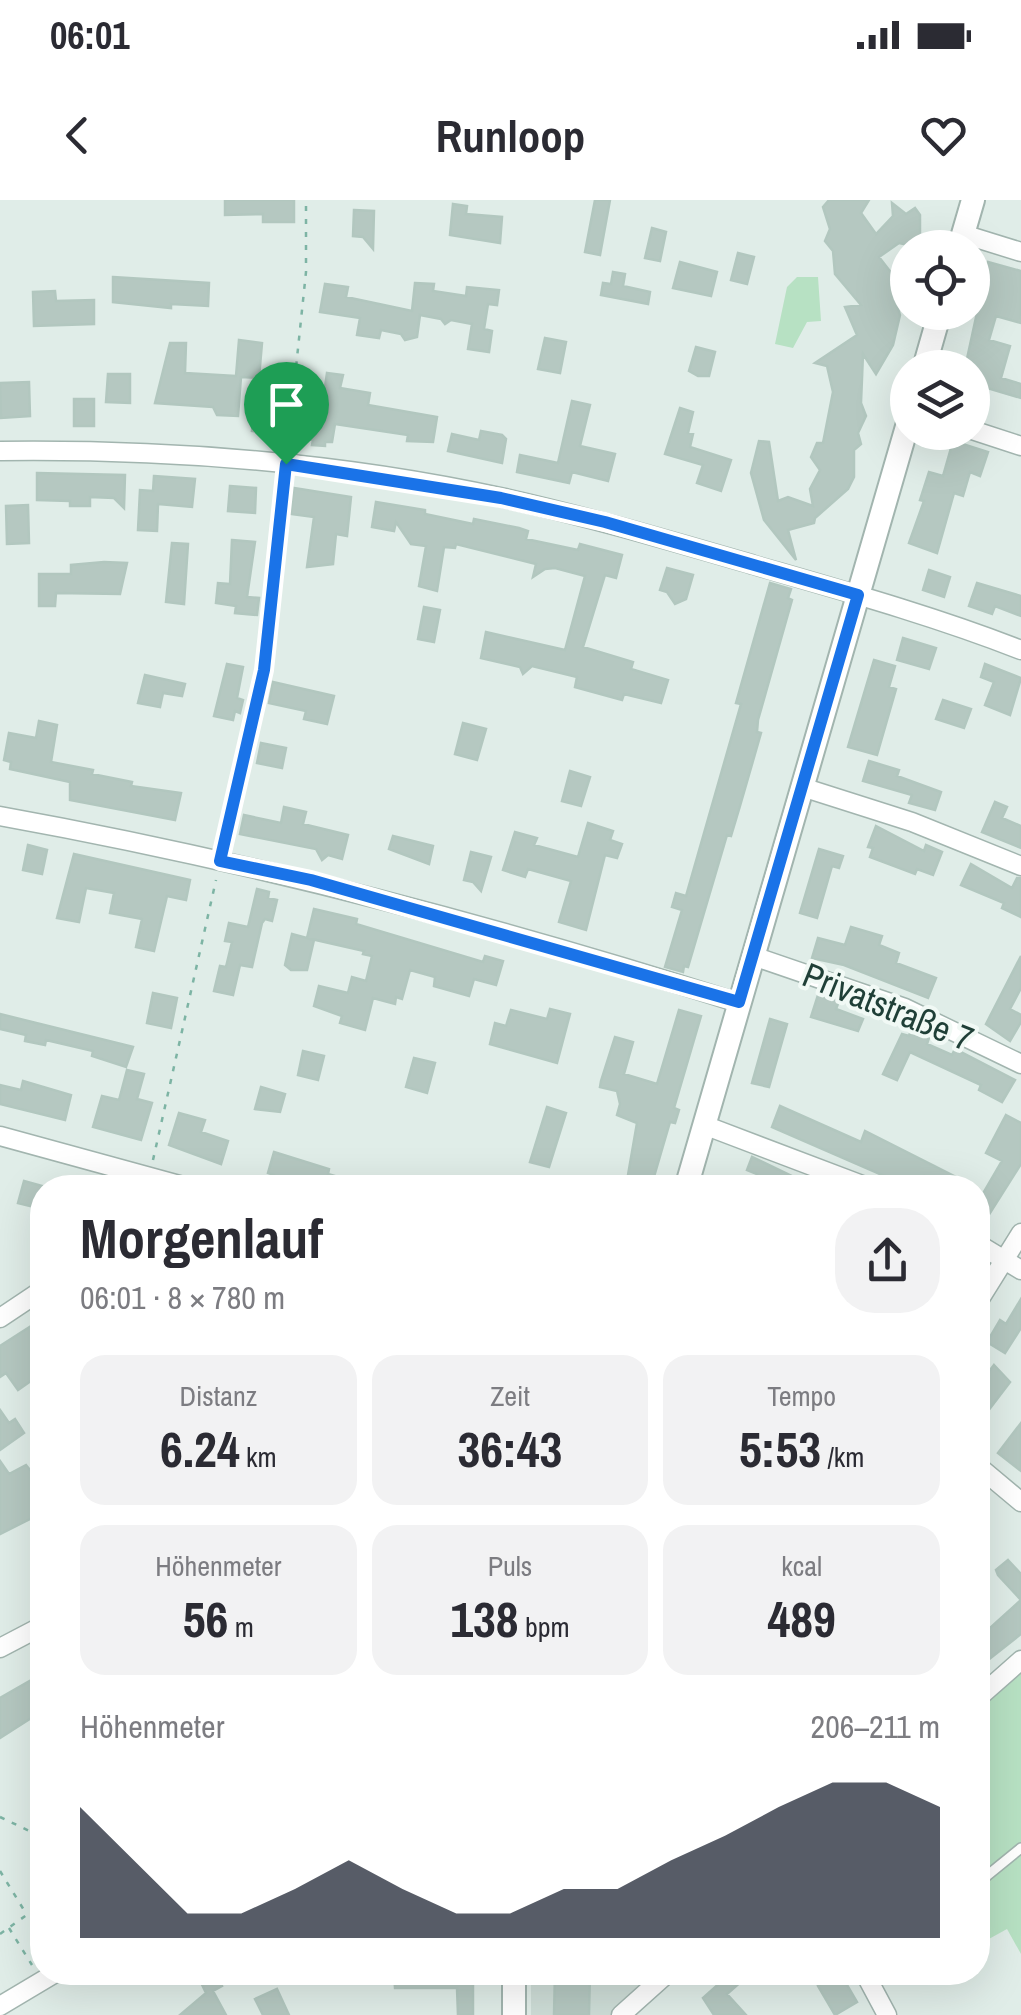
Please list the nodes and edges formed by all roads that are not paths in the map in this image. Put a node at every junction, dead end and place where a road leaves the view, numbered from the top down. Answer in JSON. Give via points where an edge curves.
{"nodes":[{"id":1,"x":972,"y":200,"type":"edge"},
{"id":2,"x":964,"y":230,"type":"edge"},
{"id":3,"x":990,"y":246,"type":"edge"},
{"id":4,"x":1021,"y":252,"type":"edge"},
{"id":5,"x":990,"y":436,"type":"edge"},
{"id":6,"x":1021,"y":446,"type":"edge"},
{"id":7,"x":900,"y":450,"type":"edge"},
{"id":8,"x":0,"y":452,"type":"edge"},
{"id":9,"x":858,"y":595,"type":"junction"},
{"id":10,"x":1021,"y":650,"type":"edge"},
{"id":11,"x":802,"y":786,"type":"junction"},
{"id":12,"x":0,"y":816,"type":"edge"},
{"id":13,"x":1021,"y":866,"type":"edge"},
{"id":14,"x":753,"y":956,"type":"junction"},
{"id":15,"x":739,"y":1002,"type":"junction"},
{"id":16,"x":1021,"y":1064,"type":"edge"},
{"id":17,"x":704,"y":1125,"type":"junction"},
{"id":18,"x":0,"y":1136,"type":"edge"},
{"id":19,"x":139,"y":1175,"type":"edge"},
{"id":20,"x":690,"y":1175,"type":"edge"},
{"id":21,"x":836,"y":1175,"type":"edge"},
{"id":22,"x":1021,"y":1234,"type":"edge"},
{"id":23,"x":990,"y":1251,"type":"edge"},
{"id":24,"x":1004,"y":1260,"type":"junction"},
{"id":25,"x":1021,"y":1270,"type":"edge"},
{"id":26,"x":990,"y":1283,"type":"edge"},
{"id":27,"x":30,"y":1298,"type":"edge"},
{"id":28,"x":0,"y":1318,"type":"edge"},
{"id":29,"x":990,"y":1476,"type":"edge"},
{"id":30,"x":1021,"y":1502,"type":"edge"},
{"id":31,"x":30,"y":1632,"type":"edge"},
{"id":32,"x":0,"y":1648,"type":"edge"},
{"id":33,"x":1021,"y":1660,"type":"edge"},
{"id":34,"x":990,"y":1687,"type":"edge"},
{"id":35,"x":1021,"y":1848,"type":"edge"},
{"id":36,"x":990,"y":1873,"type":"edge"},
{"id":37,"x":35,"y":1985,"type":"edge"},
{"id":38,"x":514,"y":1985,"type":"edge"},
{"id":39,"x":655,"y":1985,"type":"edge"},
{"id":40,"x":871,"y":1985,"type":"edge"},
{"id":41,"x":0,"y":2006,"type":"edge"},
{"id":42,"x":514,"y":2015,"type":"edge"},
{"id":43,"x":621,"y":2015,"type":"edge"},
{"id":44,"x":887,"y":2015,"type":"edge"}],
"edges":[{"from":1,"to":2,"type":"street"},
{"from":3,"to":4,"type":"street"},
{"from":5,"to":6,"type":"street"},
{"from":7,"to":9,"type":"street"},
{"from":8,"to":9,"type":"street","via":[[94,450],[286,464],[501,498]]},
{"from":9,"to":10,"type":"street"},
{"from":9,"to":11,"type":"street"},
{"from":11,"to":13,"type":"street"},
{"from":11,"to":14,"type":"street"},
{"from":12,"to":15,"type":"street","via":[[311,880]]},
{"from":14,"to":15,"type":"street"},
{"from":14,"to":16,"type":"street","name":"Privatstraße 7","via":[[904,1008]]},
{"from":15,"to":17,"type":"street"},
{"from":17,"to":20,"type":"street"},
{"from":17,"to":21,"type":"street"},
{"from":18,"to":19,"type":"street"},
{"from":22,"to":24,"type":"street"},
{"from":23,"to":24,"type":"street"},
{"from":24,"to":25,"type":"street"},
{"from":24,"to":26,"type":"street"},
{"from":27,"to":28,"type":"street"},
{"from":29,"to":30,"type":"street"},
{"from":31,"to":32,"type":"street"},
{"from":33,"to":34,"type":"street"},
{"from":35,"to":36,"type":"lane"},
{"from":37,"to":41,"type":"street"},
{"from":38,"to":42,"type":"street"},
{"from":39,"to":43,"type":"street"},
{"from":40,"to":44,"type":"street"}]}
